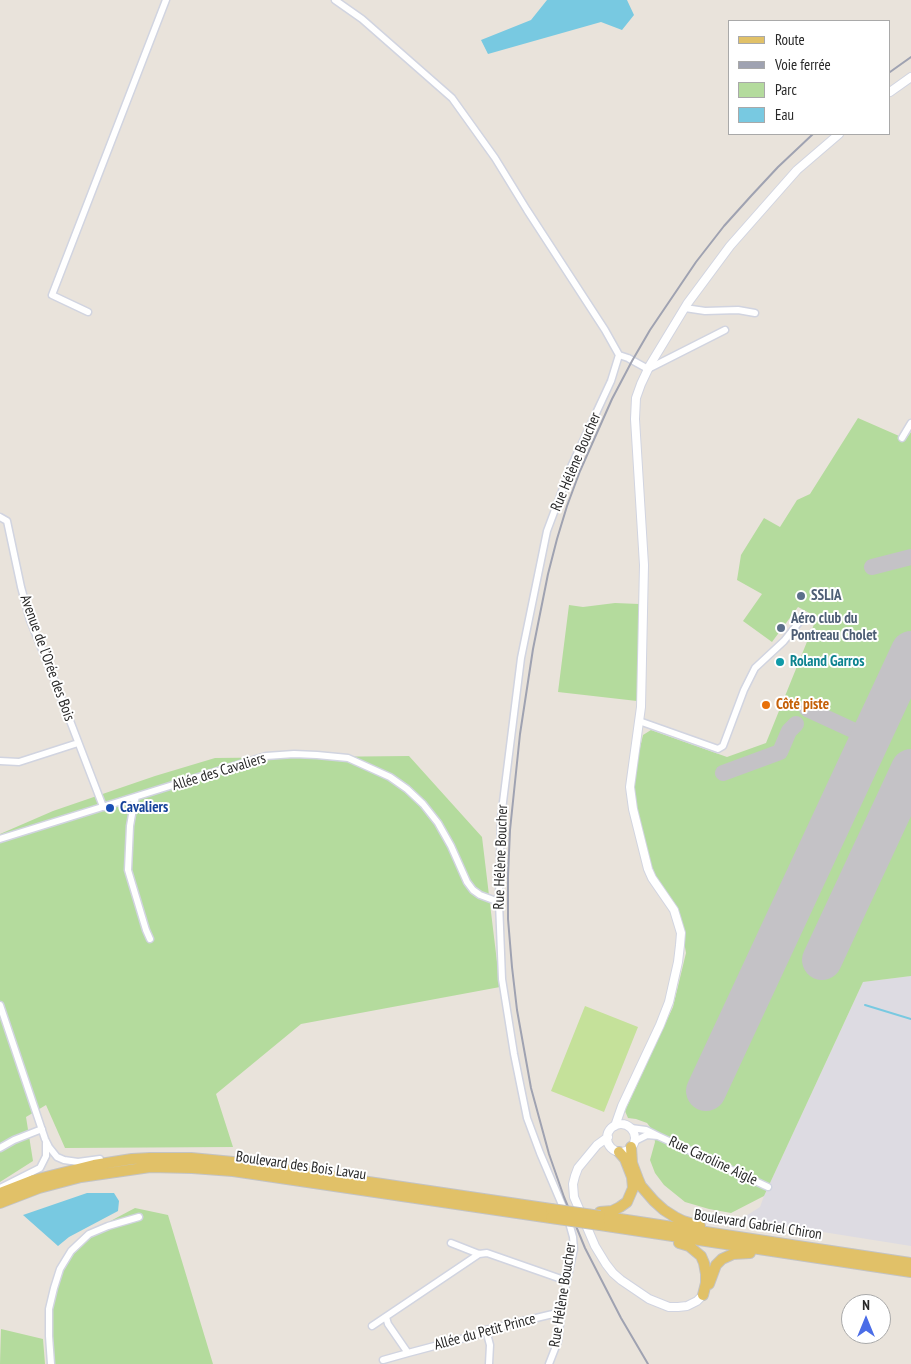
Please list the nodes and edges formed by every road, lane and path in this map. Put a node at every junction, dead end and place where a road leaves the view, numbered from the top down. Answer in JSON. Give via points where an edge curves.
{"nodes":[{"id":1,"x":166,"y":0,"type":"edge"},
{"id":2,"x":335,"y":0,"type":"edge"},
{"id":3,"x":911,"y":77,"type":"edge"},
{"id":4,"x":891,"y":91,"type":"edge"},
{"id":5,"x":838,"y":135,"type":"edge"},
{"id":6,"x":685,"y":308,"type":"junction"},
{"id":7,"x":88,"y":312,"type":"dead end"},
{"id":8,"x":755,"y":313,"type":"dead end"},
{"id":9,"x":725,"y":330,"type":"dead end"},
{"id":10,"x":619,"y":355,"type":"junction"},
{"id":11,"x":648,"y":369,"type":"junction"},
{"id":12,"x":911,"y":424,"type":"edge"},
{"id":13,"x":902,"y":438,"type":"dead end"},
{"id":14,"x":0,"y":517,"type":"edge"},
{"id":15,"x":804,"y":616,"type":"dead end"},
{"id":16,"x":640,"y":721,"type":"junction"},
{"id":17,"x":78,"y":743,"type":"junction"},
{"id":18,"x":0,"y":761,"type":"edge"},
{"id":19,"x":136,"y":797,"type":"junction"},
{"id":20,"x":104,"y":807,"type":"junction"},
{"id":21,"x":0,"y":839,"type":"edge"},
{"id":22,"x":498,"y":902,"type":"junction"},
{"id":23,"x":150,"y":939,"type":"dead end"},
{"id":24,"x":0,"y":1005,"type":"edge"},
{"id":25,"x":620,"y":1112,"type":"junction"},
{"id":26,"x":615,"y":1126,"type":"junction"},
{"id":27,"x":628,"y":1127,"type":"junction"},
{"id":28,"x":42,"y":1129,"type":"junction"},
{"id":29,"x":658,"y":1136,"type":"junction"},
{"id":30,"x":608,"y":1137,"type":"junction"},
{"id":31,"x":45,"y":1139,"type":"junction"},
{"id":32,"x":633,"y":1144,"type":"junction"},
{"id":33,"x":0,"y":1148,"type":"edge"},
{"id":34,"x":615,"y":1149,"type":"junction"},
{"id":35,"x":592,"y":1151,"type":"junction"},
{"id":36,"x":132,"y":1159,"type":"junction"},
{"id":37,"x":768,"y":1187,"type":"dead end"},
{"id":38,"x":0,"y":1188,"type":"edge"},
{"id":39,"x":0,"y":1194,"type":"edge"},
{"id":40,"x":0,"y":1203,"type":"edge"},
{"id":41,"x":552,"y":1214,"type":"junction"},
{"id":42,"x":139,"y":1217,"type":"dead end"},
{"id":43,"x":600,"y":1218,"type":"junction"},
{"id":44,"x":617,"y":1228,"type":"junction"},
{"id":45,"x":729,"y":1235,"type":"junction"},
{"id":46,"x":451,"y":1243,"type":"dead end"},
{"id":47,"x":779,"y":1253,"type":"junction"},
{"id":48,"x":479,"y":1254,"type":"junction"},
{"id":49,"x":911,"y":1263,"type":"edge"},
{"id":50,"x":911,"y":1272,"type":"edge"},
{"id":51,"x":567,"y":1281,"type":"junction"},
{"id":52,"x":702,"y":1295,"type":"junction"},
{"id":53,"x":562,"y":1314,"type":"junction"},
{"id":54,"x":386,"y":1317,"type":"junction"},
{"id":55,"x":372,"y":1326,"type":"dead end"},
{"id":56,"x":486,"y":1330,"type":"junction"},
{"id":57,"x":408,"y":1353,"type":"junction"},
{"id":58,"x":383,"y":1360,"type":"dead end"},
{"id":59,"x":51,"y":1364,"type":"edge"},
{"id":60,"x":489,"y":1364,"type":"edge"},
{"id":61,"x":549,"y":1364,"type":"edge"}],
"edges":[{"from":1,"to":7,"type":"street","via":[[52,296]]},
{"from":2,"to":10,"type":"street","via":[[362,19],[452,98],[495,158]]},
{"from":3,"to":4,"type":"street"},
{"from":5,"to":6,"type":"street","via":[[798,170],[730,246]]},
{"from":6,"to":8,"type":"street"},
{"from":6,"to":11,"type":"street"},
{"from":9,"to":11,"type":"street"},
{"from":10,"to":11,"type":"street"},
{"from":10,"to":22,"type":"street","name":"Rue Hélène Boucher","via":[[611,381],[571,467],[548,531],[521,658],[501,818]]},
{"from":11,"to":16,"type":"street","via":[[636,398],[644,565]]},
{"from":12,"to":13,"type":"street"},
{"from":14,"to":17,"type":"street","name":"Avenue de l’Orée des Bois","via":[[7,520],[30,620]]},
{"from":15,"to":16,"type":"street","via":[[784,641],[755,668],[723,746],[718,749]]},
{"from":16,"to":25,"type":"street","via":[[631,772],[631,800],[648,869],[678,920],[680,945],[669,1002]]},
{"from":17,"to":18,"type":"street","via":[[18,762]]},
{"from":17,"to":20,"type":"street","name":"Avenue de l’Orée des Bois"},
{"from":19,"to":20,"type":"street","name":"Allée des Cavaliers"},
{"from":19,"to":22,"type":"street","name":"Allée des Cavaliers","via":[[266,756],[294,754],[348,758],[390,777],[423,804],[452,846],[466,882],[480,895]]},
{"from":19,"to":23,"type":"street","via":[[130,826],[128,870]]},
{"from":20,"to":21,"type":"street","name":"Allée des Cavaliers"},
{"from":22,"to":51,"type":"street","name":"Rue Hélène Boucher","via":[[502,979],[527,1118],[573,1237],[574,1249]]},
{"from":24,"to":28,"type":"street"},
{"from":25,"to":26,"type":"street"},
{"from":25,"to":27,"type":"street"},
{"from":26,"to":27,"type":"street"},
{"from":26,"to":30,"type":"street"},
{"from":27,"to":29,"type":"street","name":"Rue Caroline Aigle"},
{"from":27,"to":32,"type":"street","via":[[634,1134]]},
{"from":28,"to":31,"type":"street"},
{"from":28,"to":33,"type":"street"},
{"from":29,"to":32,"type":"street","name":"Rue Caroline Aigle","via":[[647,1135]]},
{"from":29,"to":37,"type":"street","name":"Rue Caroline Aigle"},
{"from":30,"to":34,"type":"street"},
{"from":30,"to":35,"type":"street"},
{"from":31,"to":36,"type":"street","via":[[57,1157],[64,1160]]},
{"from":31,"to":38,"type":"street","via":[[46,1156],[40,1168]]},
{"from":32,"to":34,"type":"street","via":[[628,1150]]},
{"from":32,"to":45,"type":"main road","via":[[632,1163],[641,1186],[654,1201],[683,1220]]},
{"from":34,"to":35,"type":"street"},
{"from":34,"to":43,"type":"main road","via":[[625,1159],[633,1188],[627,1202]]},
{"from":35,"to":52,"type":"street","via":[[576,1172],[574,1197],[606,1264],[621,1280],[648,1299],[669,1307],[687,1306]]},
{"from":36,"to":39,"type":"main road","name":"Boulevard des Bois Lavau","via":[[57,1173]]},
{"from":36,"to":41,"type":"main road","name":"Boulevard des Bois Lavau","via":[[192,1158],[233,1162]]},
{"from":40,"to":41,"type":"main road","name":"Boulevard des Bois Lavau","via":[[81,1177],[150,1167],[233,1171]]},
{"from":41,"to":43,"type":"main road","name":"Boulevard des Bois Lavau","bridge":true},
{"from":42,"to":59,"type":"street","via":[[89,1234],[60,1269],[49,1310]]},
{"from":43,"to":44,"type":"main road","name":"Boulevard Gabriel Chiron"},
{"from":43,"to":45,"type":"main road","name":"Boulevard Gabriel Chiron"},
{"from":44,"to":47,"type":"main road","name":"Boulevard Gabriel Chiron"},
{"from":44,"to":52,"type":"main road","via":[[689,1246],[704,1263],[706,1283]]},
{"from":45,"to":49,"type":"main road","name":"Boulevard Gabriel Chiron"},
{"from":46,"to":48,"type":"street"},
{"from":47,"to":50,"type":"main road","name":"Boulevard Gabriel Chiron"},
{"from":47,"to":52,"type":"main road","via":[[727,1256],[716,1265]]},
{"from":48,"to":51,"type":"street"},
{"from":48,"to":54,"type":"street"},
{"from":51,"to":53,"type":"street","name":"Rue Hélène Boucher"},
{"from":53,"to":56,"type":"street","name":"Allée du Petit Prince"},
{"from":53,"to":61,"type":"street","name":"Rue Hélène Boucher","via":[[558,1341]]},
{"from":54,"to":55,"type":"street"},
{"from":54,"to":57,"type":"street"},
{"from":56,"to":57,"type":"street","name":"Allée du Petit Prince"},
{"from":56,"to":60,"type":"street","via":[[490,1345]]},
{"from":57,"to":58,"type":"street","name":"Allée du Petit Prince"}]}
